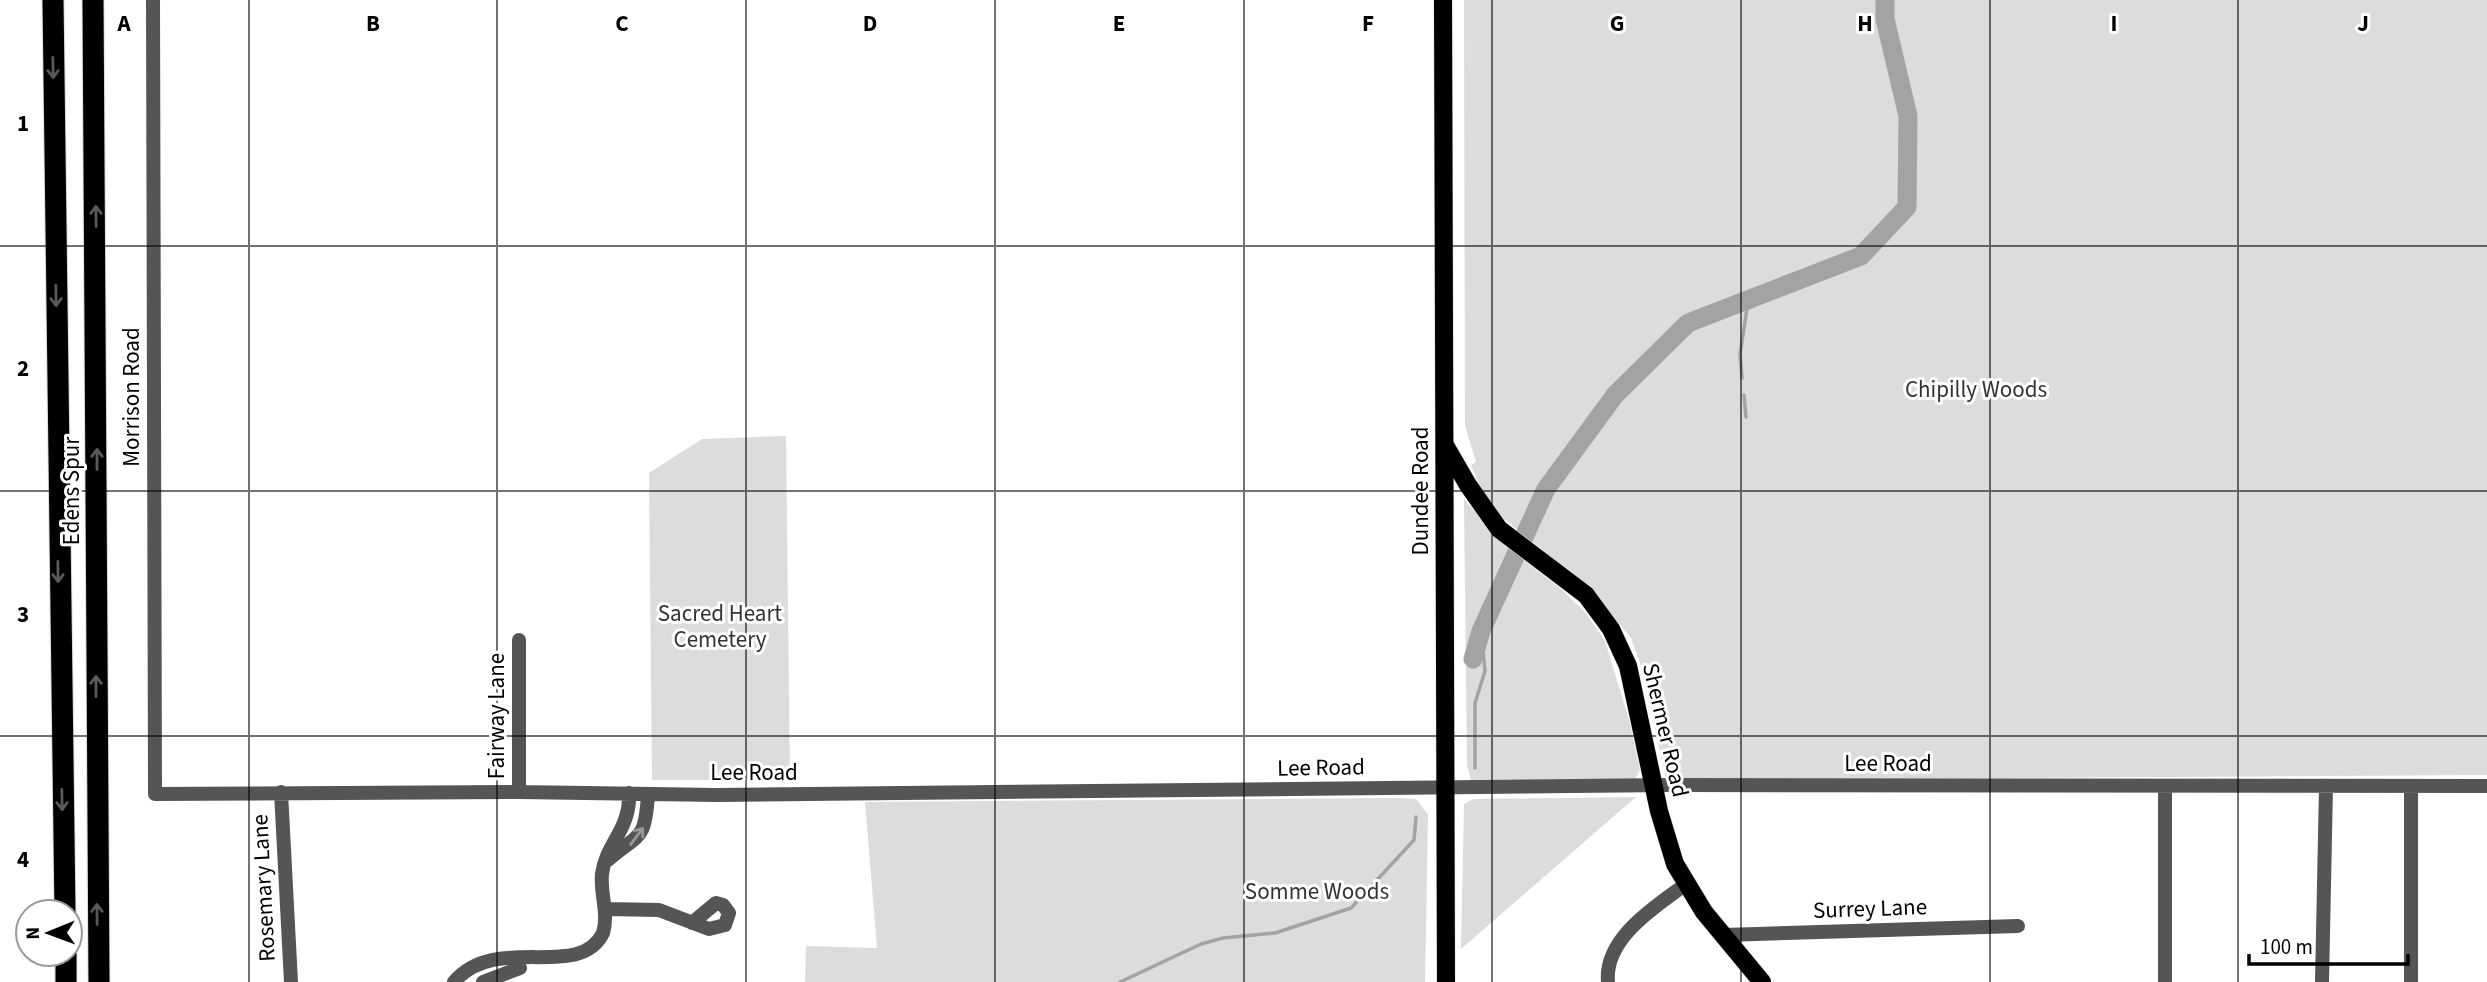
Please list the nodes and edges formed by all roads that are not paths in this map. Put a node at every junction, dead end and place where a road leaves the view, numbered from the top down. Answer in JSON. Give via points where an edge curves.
{"nodes":[{"id":1,"x":53,"y":0,"type":"edge"},
{"id":2,"x":93,"y":0,"type":"edge"},
{"id":3,"x":153,"y":0,"type":"edge"},
{"id":4,"x":1443,"y":0,"type":"edge"},
{"id":5,"x":1444,"y":444,"type":"junction"},
{"id":6,"x":519,"y":640,"type":"dead end"},
{"id":7,"x":1653,"y":786,"type":"junction"},
{"id":8,"x":2165,"y":786,"type":"junction"},
{"id":9,"x":2326,"y":786,"type":"junction"},
{"id":10,"x":2411,"y":786,"type":"junction"},
{"id":11,"x":2487,"y":786,"type":"edge"},
{"id":12,"x":1445,"y":788,"type":"junction"},
{"id":13,"x":281,"y":792,"type":"junction"},
{"id":14,"x":519,"y":792,"type":"junction"},
{"id":15,"x":629,"y":793,"type":"junction"},
{"id":16,"x":155,"y":794,"type":"joint"},
{"id":17,"x":648,"y":795,"type":"junction"},
{"id":18,"x":605,"y":864,"type":"junction"},
{"id":19,"x":1686,"y":884,"type":"junction"},
{"id":20,"x":65,"y":898,"type":"edge"},
{"id":21,"x":606,"y":909,"type":"junction"},
{"id":22,"x":692,"y":923,"type":"dead end"},
{"id":23,"x":2018,"y":926,"type":"dead end"},
{"id":24,"x":1724,"y":935,"type":"junction"},
{"id":25,"x":521,"y":968,"type":"junction"},
{"id":26,"x":99,"y":982,"type":"edge"},
{"id":27,"x":290,"y":982,"type":"edge"},
{"id":28,"x":454,"y":982,"type":"edge"},
{"id":29,"x":483,"y":982,"type":"edge"},
{"id":30,"x":1446,"y":982,"type":"edge"},
{"id":31,"x":1608,"y":982,"type":"edge"},
{"id":32,"x":1762,"y":982,"type":"edge"},
{"id":33,"x":2165,"y":982,"type":"edge"},
{"id":34,"x":2322,"y":982,"type":"edge"},
{"id":35,"x":2412,"y":982,"type":"edge"}],
"edges":[{"from":1,"to":20,"type":"highway","name":"Edens Spur","one_way":true},
{"from":26,"to":2,"type":"highway","name":"Edens Spur","one_way":true},
{"from":3,"to":16,"type":"street","name":"Morrison Road"},
{"from":4,"to":5,"type":"main road","name":"Dundee Road"},
{"from":5,"to":7,"type":"main road","name":"Shermer Road","via":[[1499,529],[1586,595],[1611,629],[1628,666]]},
{"from":5,"to":12,"type":"main road","name":"Dundee Road"},
{"from":6,"to":14,"type":"street","name":"Fairway Lane"},
{"from":7,"to":8,"type":"street","name":"Lee Road"},
{"from":7,"to":12,"type":"street","name":"Lee Road"},
{"from":7,"to":19,"type":"main road","name":"Shermer Road","via":[[1665,837]]},
{"from":8,"to":9,"type":"street","name":"Lee Road"},
{"from":8,"to":33,"type":"street"},
{"from":9,"to":10,"type":"street","name":"Lee Road"},
{"from":9,"to":34,"type":"street"},
{"from":10,"to":11,"type":"street","name":"Lee Road"},
{"from":10,"to":35,"type":"street"},
{"from":12,"to":17,"type":"street","name":"Lee Road"},
{"from":12,"to":30,"type":"main road","name":"Dundee Road"},
{"from":13,"to":14,"type":"street","name":"Lee Road"},
{"from":13,"to":16,"type":"street","name":"Lee Road"},
{"from":13,"to":27,"type":"street","name":"Rosemary Lane"},
{"from":14,"to":15,"type":"street","name":"Lee Road"},
{"from":15,"to":17,"type":"street","name":"Lee Road"},
{"from":15,"to":18,"type":"street","via":[[626,824]]},
{"from":18,"to":17,"type":"street","one_way":true,"via":[[639,838]]},
{"from":18,"to":21,"type":"street"},
{"from":19,"to":24,"type":"main road","name":"Shermer Road"},
{"from":19,"to":31,"type":"street","via":[[1647,914],[1613,952]]},
{"from":21,"to":22,"type":"street","via":[[646,908]]},
{"from":21,"to":25,"type":"street","via":[[603,932],[589,958],[557,971]]},
{"from":23,"to":24,"type":"street","name":"Surrey Lane"},
{"from":24,"to":32,"type":"main road","name":"Shermer Road"},
{"from":25,"to":28,"type":"street","via":[[493,962]]},
{"from":25,"to":29,"type":"street"}]}
